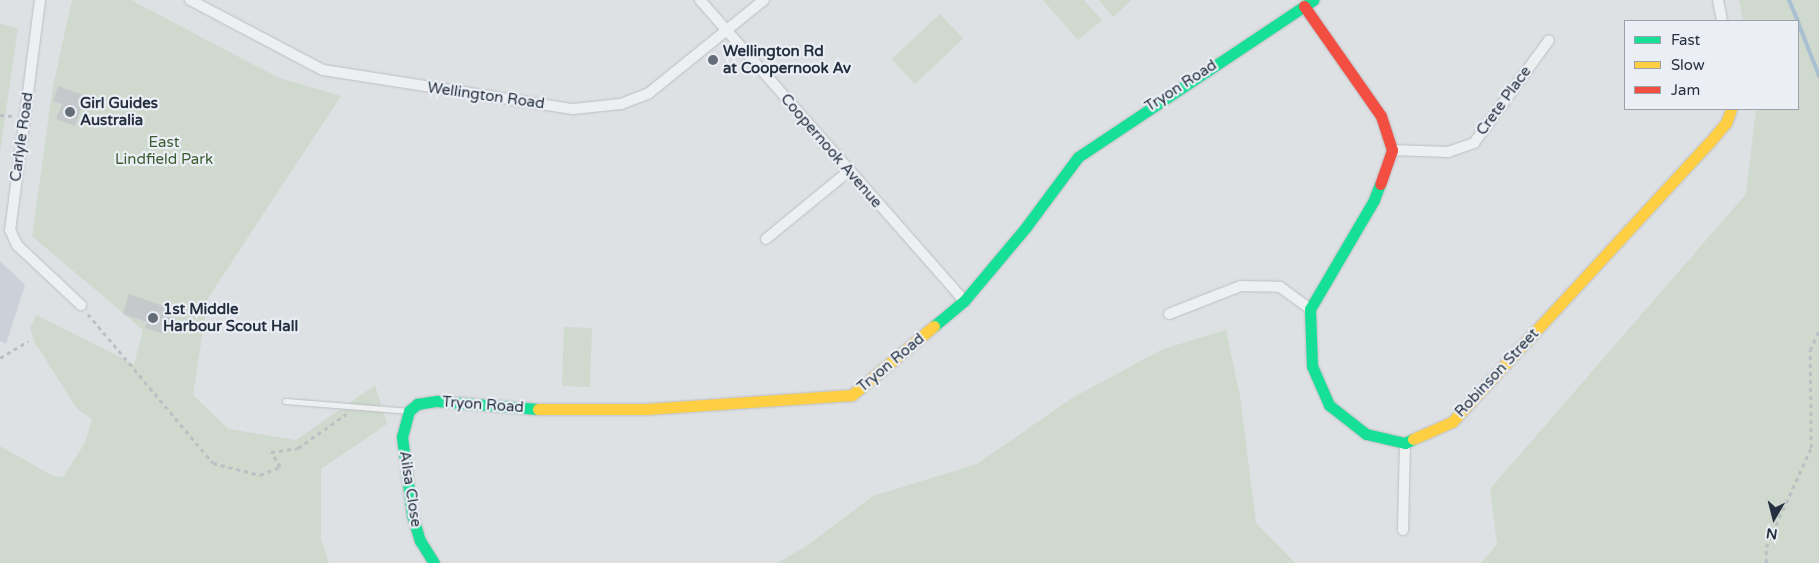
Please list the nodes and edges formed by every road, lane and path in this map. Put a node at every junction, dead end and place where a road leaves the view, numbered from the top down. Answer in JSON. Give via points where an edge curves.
{"nodes":[{"id":1,"x":40,"y":0,"type":"edge"},
{"id":2,"x":190,"y":0,"type":"edge"},
{"id":3,"x":700,"y":0,"type":"edge"},
{"id":4,"x":764,"y":0,"type":"edge"},
{"id":5,"x":1718,"y":0,"type":"edge"},
{"id":6,"x":1308,"y":3,"type":"edge"},
{"id":7,"x":1722,"y":20,"type":"edge"},
{"id":8,"x":727,"y":32,"type":"junction"},
{"id":9,"x":1549,"y":40,"type":"dead end"},
{"id":10,"x":1731,"y":110,"type":"edge"},
{"id":11,"x":1392,"y":150,"type":"junction"},
{"id":12,"x":849,"y":171,"type":"junction"},
{"id":13,"x":766,"y":239,"type":"dead end"},
{"id":14,"x":964,"y":301,"type":"junction"},
{"id":15,"x":81,"y":305,"type":"joint"},
{"id":16,"x":1310,"y":309,"type":"junction"},
{"id":17,"x":1169,"y":314,"type":"dead end"},
{"id":18,"x":1819,"y":331,"type":"edge"},
{"id":19,"x":28,"y":340,"type":"dead end"},
{"id":20,"x":0,"y":358,"type":"edge"},
{"id":21,"x":285,"y":401,"type":"dead end"},
{"id":22,"x":357,"y":406,"type":"junction"},
{"id":23,"x":409,"y":411,"type":"junction"},
{"id":24,"x":1405,"y":443,"type":"junction"},
{"id":25,"x":1403,"y":530,"type":"dead end"},
{"id":26,"x":434,"y":563,"type":"edge"},
{"id":27,"x":1766,"y":563,"type":"edge"}],
"edges":[{"from":1,"to":15,"type":"street","name":"Carlyle Road","via":[[10,230],[17,245]]},
{"from":2,"to":8,"type":"street","name":"Wellington Road","via":[[323,70],[573,109],[621,104],[649,93]]},
{"from":3,"to":8,"type":"street","name":"Coopernook Avenue"},
{"from":4,"to":8,"type":"street","name":"Wellington Road"},
{"from":5,"to":7,"type":"street"},
{"from":6,"to":11,"type":"street","via":[[1381,116]]},
{"from":6,"to":14,"type":"street","name":"Tryon Road","via":[[1078,157],[1026,227]]},
{"from":8,"to":12,"type":"street","name":"Coopernook Avenue"},
{"from":9,"to":11,"type":"street","name":"Crete Place","via":[[1474,143],[1448,152]]},
{"from":10,"to":24,"type":"street","name":"Robinson Street","via":[[1726,123],[1709,143],[1452,422]]},
{"from":11,"to":16,"type":"street","via":[[1374,200]]},
{"from":12,"to":13,"type":"street"},
{"from":12,"to":14,"type":"street","name":"Coopernook Avenue"},
{"from":14,"to":23,"type":"street","name":"Tryon Road","via":[[852,395],[646,409],[546,410],[438,401],[417,404]]},
{"from":15,"to":22,"type":"path","via":[[213,462],[260,475],[280,467],[271,452],[298,448]]},
{"from":16,"to":17,"type":"street","via":[[1280,287],[1241,286]]},
{"from":16,"to":24,"type":"street","via":[[1312,366],[1330,405],[1366,434]]},
{"from":18,"to":27,"type":"path","via":[[1810,350],[1811,448],[1766,546]]},
{"from":19,"to":20,"type":"path"},
{"from":21,"to":22,"type":"lane","name":"Tryon Road"},
{"from":22,"to":23,"type":"lane","name":"Tryon Road"},
{"from":23,"to":26,"type":"street","name":"Ailsa Close","via":[[402,437],[412,514],[420,541]]},
{"from":24,"to":25,"type":"street"}]}
